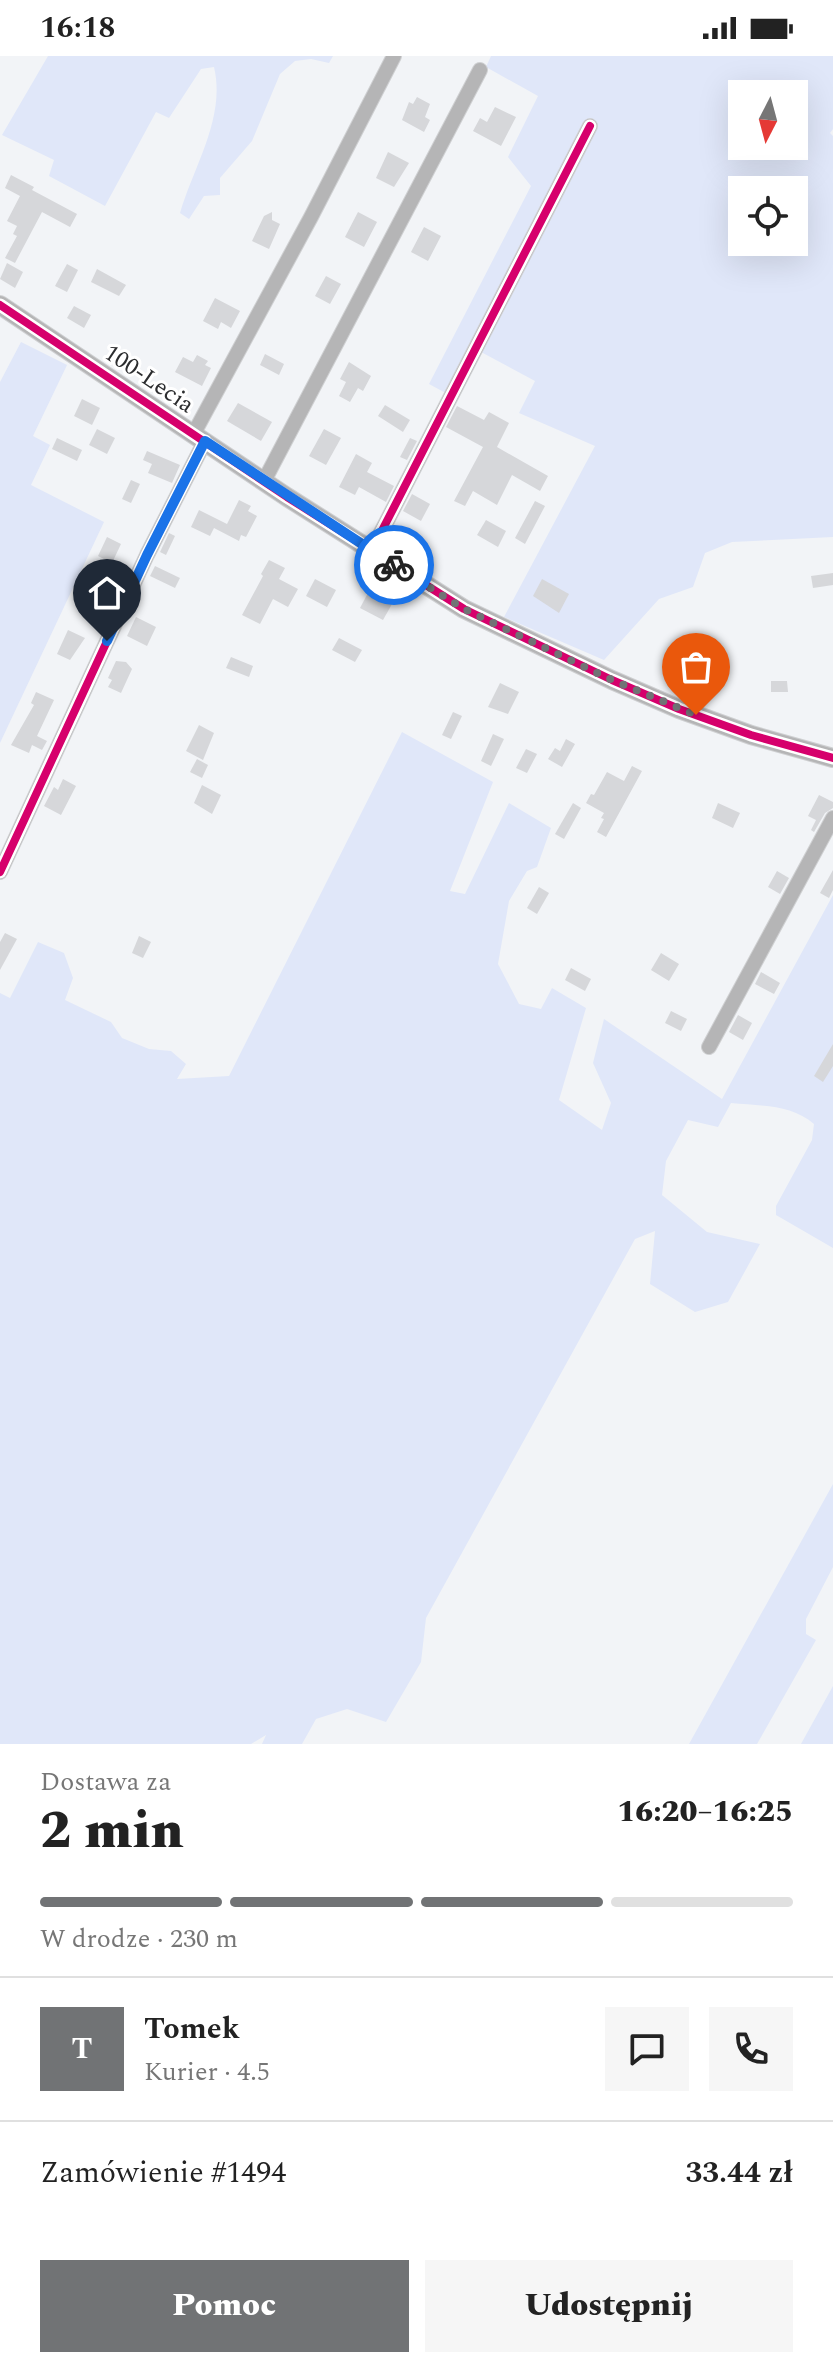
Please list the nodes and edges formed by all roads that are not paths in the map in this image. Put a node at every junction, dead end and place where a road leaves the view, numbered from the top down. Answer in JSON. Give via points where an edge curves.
{"nodes":[{"id":1,"x":394,"y":56,"type":"edge"},
{"id":2,"x":480,"y":70,"type":"dead end"},
{"id":3,"x":590,"y":126,"type":"dead end"},
{"id":4,"x":0,"y":305,"type":"edge"},
{"id":5,"x":200,"y":437,"type":"junction"},
{"id":6,"x":264,"y":481,"type":"junction"},
{"id":7,"x":372,"y":550,"type":"junction"},
{"id":8,"x":833,"y":758,"type":"edge"},
{"id":9,"x":833,"y":818,"type":"edge"},
{"id":10,"x":0,"y":872,"type":"edge"},
{"id":11,"x":709,"y":1047,"type":"dead end"}],
"edges":[{"from":1,"to":5,"type":"street"},
{"from":2,"to":6,"type":"street"},
{"from":3,"to":7,"type":"street"},
{"from":4,"to":5,"type":"street","name":"100-Lecia"},
{"from":5,"to":6,"type":"street","name":"100-Lecia"},
{"from":5,"to":10,"type":"street"},
{"from":6,"to":7,"type":"street","name":"100-Lecia"},
{"from":7,"to":8,"type":"street","name":"100-Lecia","via":[[464,609],[612,680],[738,731]]},
{"from":9,"to":11,"type":"street"}]}
